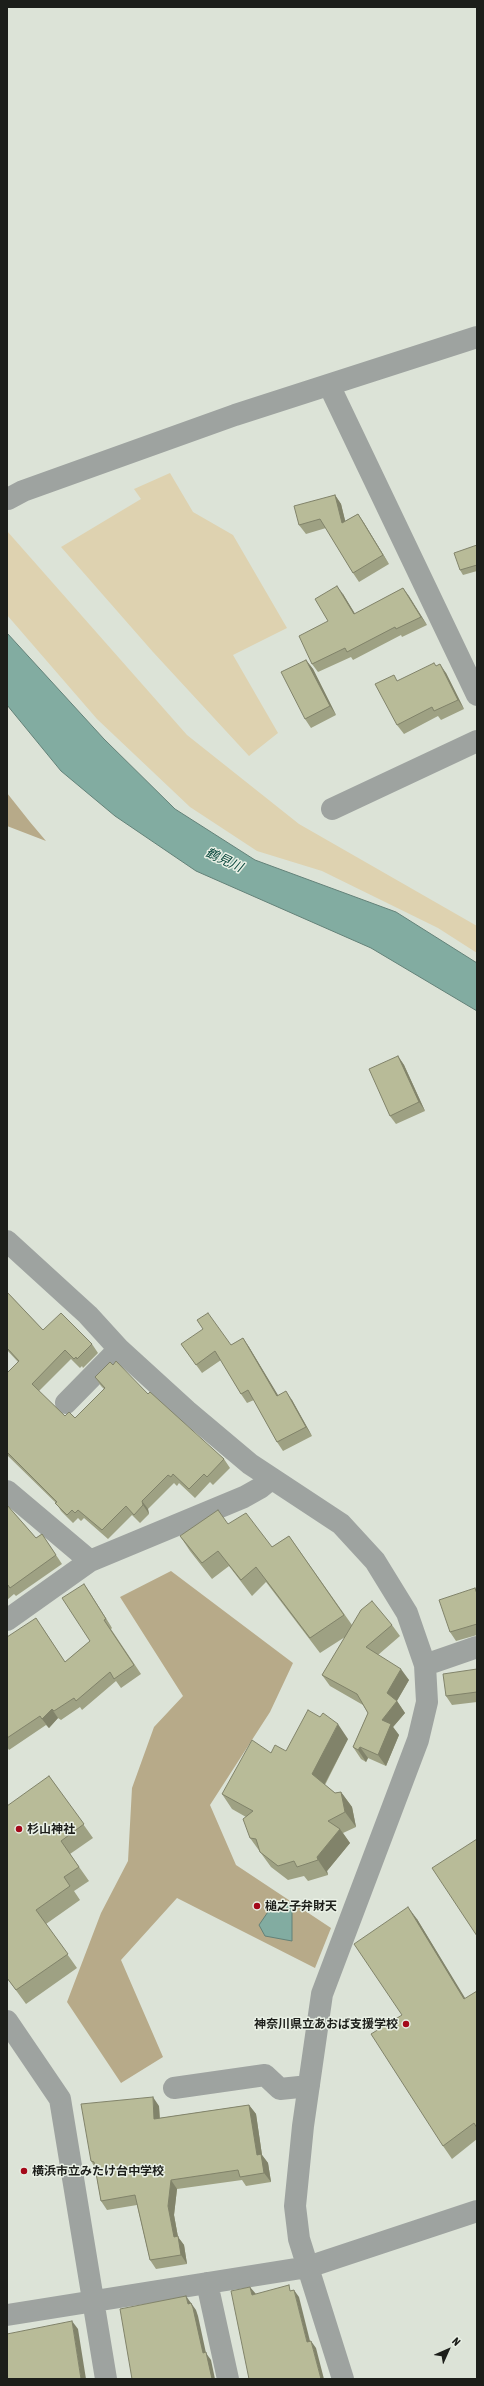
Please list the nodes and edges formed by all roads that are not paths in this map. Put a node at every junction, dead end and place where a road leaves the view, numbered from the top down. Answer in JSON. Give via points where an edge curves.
{"nodes":[{"id":1,"x":477,"y":337,"type":"edge"},
{"id":2,"x":329,"y":385,"type":"junction"},
{"id":3,"x":8,"y":499,"type":"edge"},
{"id":4,"x":477,"y":694,"type":"edge"},
{"id":5,"x":477,"y":741,"type":"edge"},
{"id":6,"x":332,"y":809,"type":"dead end"},
{"id":7,"x":7,"y":1241,"type":"edge"},
{"id":8,"x":119,"y":1349,"type":"junction"},
{"id":9,"x":66,"y":1403,"type":"dead end"},
{"id":10,"x":271,"y":1479,"type":"junction"},
{"id":11,"x":8,"y":1493,"type":"edge"},
{"id":12,"x":90,"y":1561,"type":"junction"},
{"id":13,"x":7,"y":1620,"type":"edge"},
{"id":14,"x":477,"y":1647,"type":"edge"},
{"id":15,"x":425,"y":1666,"type":"junction"},
{"id":16,"x":7,"y":2022,"type":"edge"},
{"id":17,"x":309,"y":2086,"type":"junction"},
{"id":18,"x":174,"y":2088,"type":"dead end"},
{"id":19,"x":477,"y":2211,"type":"edge"},
{"id":20,"x":308,"y":2267,"type":"junction"},
{"id":21,"x":207,"y":2283,"type":"junction"},
{"id":22,"x":93,"y":2302,"type":"junction"},
{"id":23,"x":7,"y":2315,"type":"edge"},
{"id":24,"x":106,"y":2379,"type":"edge"},
{"id":25,"x":228,"y":2379,"type":"edge"},
{"id":26,"x":343,"y":2379,"type":"edge"}],
"edges":[{"from":1,"to":2,"type":"street"},
{"from":2,"to":3,"type":"street","via":[[220,421],[23,491]]},
{"from":2,"to":4,"type":"street"},
{"from":5,"to":6,"type":"street"},
{"from":7,"to":8,"type":"street","via":[[88,1315]]},
{"from":8,"to":9,"type":"street"},
{"from":8,"to":10,"type":"street","via":[[187,1411]]},
{"from":10,"to":12,"type":"street","via":[[244,1497]]},
{"from":10,"to":15,"type":"street","via":[[341,1524],[375,1561],[407,1613]]},
{"from":11,"to":12,"type":"street"},
{"from":12,"to":13,"type":"street"},
{"from":14,"to":15,"type":"street"},
{"from":15,"to":17,"type":"street","via":[[427,1702],[418,1740],[322,1994]]},
{"from":16,"to":22,"type":"street","via":[[60,2099]]},
{"from":17,"to":18,"type":"street","via":[[280,2089],[265,2075]]},
{"from":17,"to":20,"type":"street","via":[[295,2206],[299,2239]]},
{"from":19,"to":20,"type":"street"},
{"from":20,"to":21,"type":"street"},
{"from":20,"to":26,"type":"street"},
{"from":21,"to":22,"type":"street"},
{"from":21,"to":25,"type":"street"},
{"from":22,"to":23,"type":"street"},
{"from":22,"to":24,"type":"street"}]}
